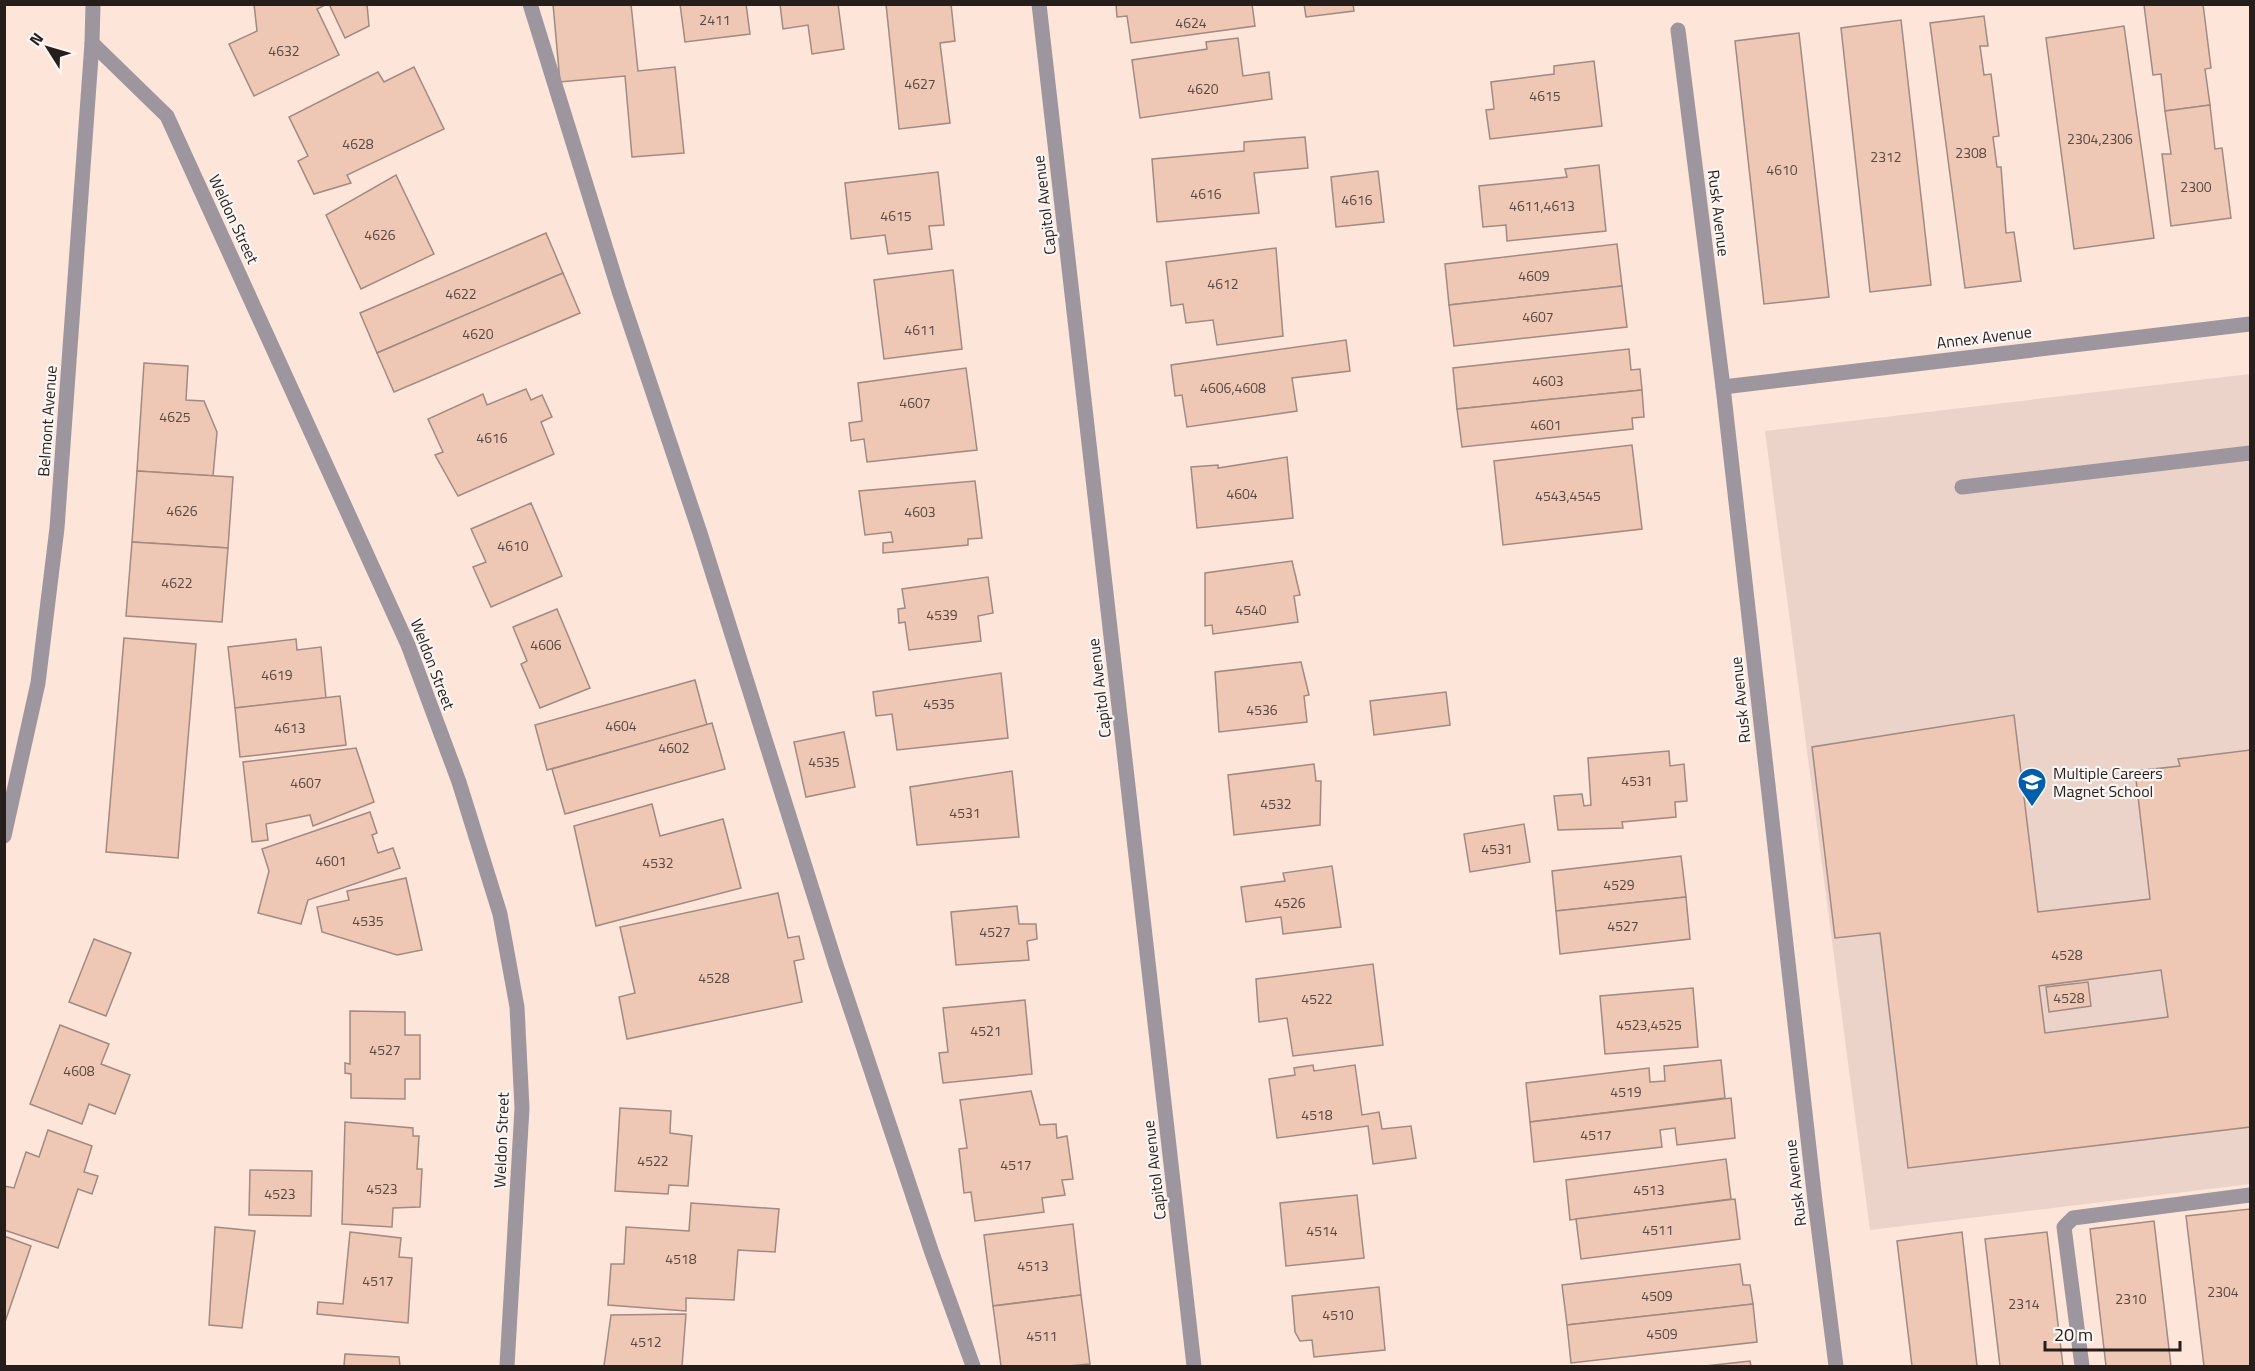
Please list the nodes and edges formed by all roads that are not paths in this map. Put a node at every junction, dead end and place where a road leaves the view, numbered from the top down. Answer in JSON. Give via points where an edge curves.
{"nodes":[{"id":1,"x":93,"y":4,"type":"edge"},
{"id":2,"x":530,"y":4,"type":"edge"},
{"id":3,"x":1039,"y":4,"type":"edge"},
{"id":4,"x":1678,"y":30,"type":"dead end"},
{"id":5,"x":92,"y":43,"type":"junction"},
{"id":6,"x":2250,"y":324,"type":"edge"},
{"id":7,"x":1723,"y":387,"type":"junction"},
{"id":8,"x":2250,"y":453,"type":"edge"},
{"id":9,"x":1962,"y":487,"type":"dead end"},
{"id":10,"x":4,"y":836,"type":"edge"},
{"id":11,"x":2250,"y":1195,"type":"edge"},
{"id":12,"x":507,"y":1366,"type":"edge"},
{"id":13,"x":973,"y":1366,"type":"edge"},
{"id":14,"x":1194,"y":1366,"type":"edge"},
{"id":15,"x":1836,"y":1366,"type":"edge"},
{"id":16,"x":2082,"y":1366,"type":"edge"}],
"edges":[{"from":1,"to":5,"type":"street","name":"Belmont Avenue"},
{"from":2,"to":13,"type":"street","via":[[836,965]]},
{"from":3,"to":14,"type":"street","name":"Capitol Avenue"},
{"from":4,"to":7,"type":"street","name":"Rusk Avenue"},
{"from":5,"to":10,"type":"street","name":"Belmont Avenue","via":[[57,528],[38,683]]},
{"from":5,"to":12,"type":"street","name":"Weldon Street","via":[[167,116],[408,645],[462,793],[500,914],[517,1006],[522,1108]]},
{"from":6,"to":7,"type":"street","name":"Annex Avenue"},
{"from":7,"to":15,"type":"street","name":"Rusk Avenue"},
{"from":8,"to":9,"type":"street"},
{"from":11,"to":16,"type":"street","via":[[2073,1218],[2064,1227]]}]}
